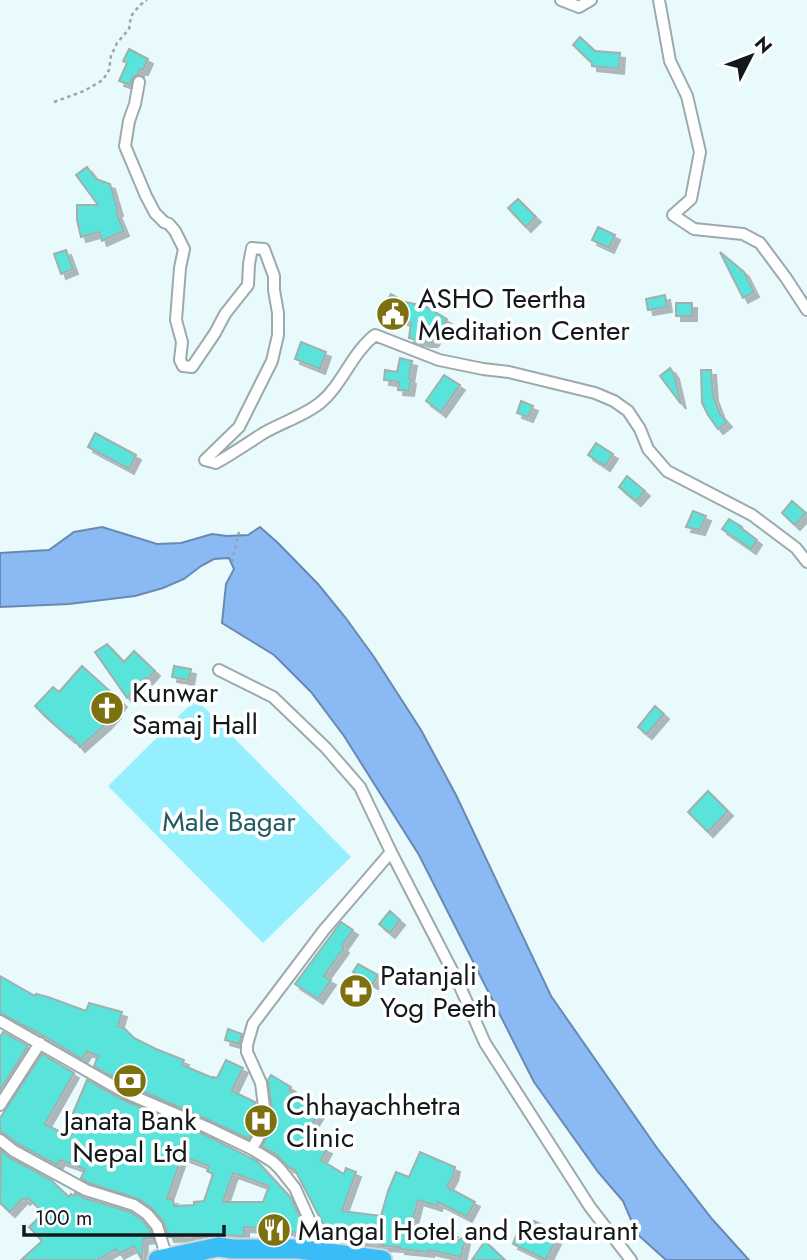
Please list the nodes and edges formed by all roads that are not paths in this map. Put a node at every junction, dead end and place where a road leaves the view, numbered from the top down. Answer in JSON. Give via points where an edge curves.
{"nodes":[{"id":1,"x":561,"y":0,"type":"edge"},
{"id":2,"x":591,"y":0,"type":"edge"},
{"id":3,"x":659,"y":0,"type":"edge"},
{"id":4,"x":139,"y":82,"type":"dead end"},
{"id":5,"x":807,"y":310,"type":"edge"},
{"id":6,"x":807,"y":562,"type":"edge"},
{"id":7,"x":219,"y":670,"type":"dead end"},
{"id":8,"x":391,"y":852,"type":"junction"},
{"id":9,"x":0,"y":1021,"type":"edge"},
{"id":10,"x":40,"y":1044,"type":"junction"},
{"id":11,"x":0,"y":1105,"type":"edge"},
{"id":12,"x":0,"y":1140,"type":"edge"},
{"id":13,"x":252,"y":1149,"type":"junction"},
{"id":14,"x":317,"y":1256,"type":"edge"},
{"id":15,"x":163,"y":1259,"type":"edge"},
{"id":16,"x":382,"y":1260,"type":"edge"},
{"id":17,"x":631,"y":1260,"type":"edge"}],
"edges":[{"from":1,"to":2,"type":"street","via":[[579,7]]},
{"from":3,"to":5,"type":"street","via":[[670,61],[687,96],[700,152],[691,199],[673,215],[694,229],[743,234],[760,243]]},
{"from":4,"to":6,"type":"street","via":[[125,146],[155,213],[175,231],[184,249],[176,320],[183,366],[192,367],[248,285],[252,248],[264,249],[274,276],[278,335],[272,360],[239,427],[205,460],[216,463],[320,403],[374,335],[439,360],[509,372],[614,401],[628,411],[648,449],[667,471],[752,515]]},
{"from":7,"to":8,"type":"street","via":[[273,697],[326,748],[360,787]]},
{"from":8,"to":13,"type":"street","via":[[253,1024],[247,1052],[261,1083],[266,1123]]},
{"from":8,"to":17,"type":"street","via":[[485,1043],[590,1207]]},
{"from":9,"to":10,"type":"street"},
{"from":10,"to":11,"type":"street"},
{"from":10,"to":13,"type":"street","via":[[124,1092]]},
{"from":12,"to":15,"type":"street","via":[[86,1191],[134,1205],[147,1214],[157,1226]]},
{"from":13,"to":14,"type":"street","via":[[273,1162],[295,1188],[313,1228]]},
{"from":14,"to":15,"type":"highway","via":[[298,1249],[218,1247]]},
{"from":14,"to":16,"type":"highway"}]}
